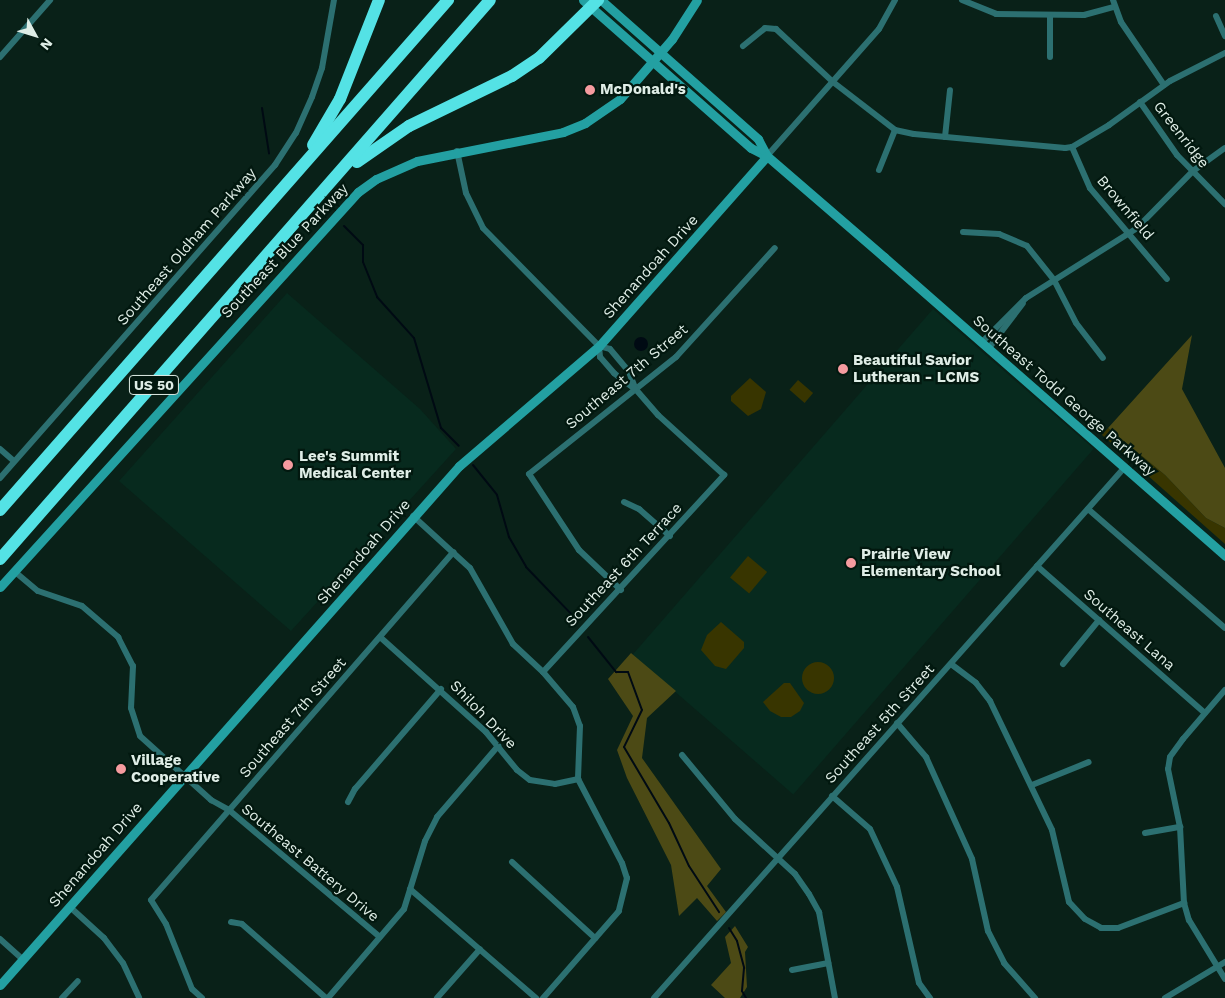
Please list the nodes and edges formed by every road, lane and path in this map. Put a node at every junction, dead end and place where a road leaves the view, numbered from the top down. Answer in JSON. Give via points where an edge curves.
{"nodes":[{"id":1,"x":50,"y":0,"type":"edge"},
{"id":2,"x":334,"y":0,"type":"edge"},
{"id":3,"x":379,"y":0,"type":"edge"},
{"id":4,"x":448,"y":0,"type":"edge"},
{"id":5,"x":490,"y":0,"type":"edge"},
{"id":6,"x":698,"y":0,"type":"edge"},
{"id":7,"x":895,"y":0,"type":"edge"},
{"id":8,"x":962,"y":0,"type":"edge"},
{"id":9,"x":593,"y":2,"type":"edge"},
{"id":10,"x":1113,"y":3,"type":"edge"},
{"id":11,"x":1216,"y":16,"type":"dead end"},
{"id":12,"x":1050,"y":17,"type":"junction"},
{"id":13,"x":1225,"y":36,"type":"edge"},
{"id":14,"x":743,"y":46,"type":"dead end"},
{"id":15,"x":660,"y":52,"type":"junction"},
{"id":16,"x":1225,"y":53,"type":"edge"},
{"id":17,"x":1,"y":54,"type":"edge"},
{"id":18,"x":1050,"y":57,"type":"dead end"},
{"id":19,"x":652,"y":62,"type":"junction"},
{"id":20,"x":833,"y":82,"type":"junction"},
{"id":21,"x":1164,"y":85,"type":"junction"},
{"id":22,"x":950,"y":90,"type":"dead end"},
{"id":23,"x":1140,"y":102,"type":"junction"},
{"id":24,"x":896,"y":130,"type":"junction"},
{"id":25,"x":945,"y":136,"type":"junction"},
{"id":26,"x":1072,"y":147,"type":"junction"},
{"id":27,"x":1225,"y":148,"type":"edge"},
{"id":28,"x":457,"y":151,"type":"junction"},
{"id":29,"x":767,"y":156,"type":"junction"},
{"id":30,"x":879,"y":170,"type":"dead end"},
{"id":31,"x":1193,"y":171,"type":"junction"},
{"id":32,"x":285,"y":186,"type":"junction"},
{"id":33,"x":1225,"y":204,"type":"edge"},
{"id":34,"x":308,"y":211,"type":"junction"},
{"id":35,"x":963,"y":232,"type":"dead end"},
{"id":36,"x":1130,"y":232,"type":"junction"},
{"id":37,"x":775,"y":248,"type":"dead end"},
{"id":38,"x":1167,"y":279,"type":"dead end"},
{"id":39,"x":1054,"y":280,"type":"junction"},
{"id":40,"x":985,"y":345,"type":"junction"},
{"id":41,"x":599,"y":346,"type":"junction"},
{"id":42,"x":1103,"y":358,"type":"dead end"},
{"id":43,"x":636,"y":389,"type":"junction"},
{"id":44,"x":0,"y":449,"type":"edge"},
{"id":45,"x":14,"y":461,"type":"junction"},
{"id":46,"x":1125,"y":467,"type":"junction"},
{"id":47,"x":0,"y":478,"type":"edge"},
{"id":48,"x":624,"y":502,"type":"dead end"},
{"id":49,"x":1088,"y":509,"type":"junction"},
{"id":50,"x":0,"y":510,"type":"edge"},
{"id":51,"x":413,"y":516,"type":"junction"},
{"id":52,"x":670,"y":536,"type":"junction"},
{"id":53,"x":454,"y":552,"type":"junction"},
{"id":54,"x":1225,"y":556,"type":"edge"},
{"id":55,"x":0,"y":559,"type":"edge"},
{"id":56,"x":1037,"y":566,"type":"junction"},
{"id":57,"x":14,"y":571,"type":"junction"},
{"id":58,"x":0,"y":587,"type":"edge"},
{"id":59,"x":621,"y":590,"type":"junction"},
{"id":60,"x":1099,"y":620,"type":"junction"},
{"id":61,"x":1225,"y":628,"type":"edge"},
{"id":62,"x":380,"y":637,"type":"junction"},
{"id":63,"x":950,"y":664,"type":"junction"},
{"id":64,"x":1063,"y":664,"type":"dead end"},
{"id":65,"x":543,"y":672,"type":"junction"},
{"id":66,"x":441,"y":689,"type":"junction"},
{"id":67,"x":1225,"y":690,"type":"edge"},
{"id":68,"x":1205,"y":713,"type":"junction"},
{"id":69,"x":897,"y":724,"type":"junction"},
{"id":70,"x":498,"y":746,"type":"junction"},
{"id":71,"x":682,"y":755,"type":"dead end"},
{"id":72,"x":1088,"y":762,"type":"dead end"},
{"id":73,"x":183,"y":776,"type":"junction"},
{"id":74,"x":578,"y":779,"type":"junction"},
{"id":75,"x":1032,"y":784,"type":"junction"},
{"id":76,"x":832,"y":796,"type":"junction"},
{"id":77,"x":348,"y":802,"type":"dead end"},
{"id":78,"x":227,"y":809,"type":"junction"},
{"id":79,"x":1180,"y":827,"type":"junction"},
{"id":80,"x":1146,"y":833,"type":"dead end"},
{"id":81,"x":778,"y":858,"type":"junction"},
{"id":82,"x":512,"y":862,"type":"dead end"},
{"id":83,"x":410,"y":888,"type":"junction"},
{"id":84,"x":1184,"y":903,"type":"junction"},
{"id":85,"x":70,"y":907,"type":"junction"},
{"id":86,"x":231,"y":922,"type":"dead end"},
{"id":87,"x":380,"y":937,"type":"junction"},
{"id":88,"x":595,"y":938,"type":"junction"},
{"id":89,"x":0,"y":939,"type":"edge"},
{"id":90,"x":480,"y":949,"type":"junction"},
{"id":91,"x":22,"y":960,"type":"junction"},
{"id":92,"x":1225,"y":962,"type":"edge"},
{"id":93,"x":828,"y":963,"type":"junction"},
{"id":94,"x":1217,"y":967,"type":"junction"},
{"id":95,"x":792,"y":970,"type":"dead end"},
{"id":96,"x":1225,"y":980,"type":"edge"},
{"id":97,"x":78,"y":981,"type":"dead end"},
{"id":98,"x":0,"y":985,"type":"edge"},
{"id":99,"x":659,"y":996,"type":"edge"},
{"id":100,"x":62,"y":998,"type":"edge"},
{"id":101,"x":139,"y":998,"type":"edge"},
{"id":102,"x":202,"y":998,"type":"edge"},
{"id":103,"x":327,"y":998,"type":"edge"},
{"id":104,"x":437,"y":998,"type":"edge"},
{"id":105,"x":536,"y":998,"type":"edge"},
{"id":106,"x":543,"y":998,"type":"edge"},
{"id":107,"x":835,"y":998,"type":"edge"},
{"id":108,"x":930,"y":998,"type":"edge"},
{"id":109,"x":1035,"y":998,"type":"edge"},
{"id":110,"x":1164,"y":998,"type":"edge"}],
"edges":[{"from":1,"to":17,"type":"street"},
{"from":2,"to":45,"type":"street","name":"Southeast Oldham Parkway","via":[[322,68],[312,97],[296,133],[275,165]]},
{"from":3,"to":32,"type":"highway","via":[[340,99],[309,151],[287,176]]},
{"from":4,"to":32,"type":"highway","number":"US 50"},
{"from":5,"to":34,"type":"highway","number":"US 50"},
{"from":6,"to":15,"type":"street","name":"Southeast Blue Parkway"},
{"from":7,"to":20,"type":"street","via":[[879,29]]},
{"from":8,"to":12,"type":"street","via":[[996,14]]},
{"from":9,"to":15,"type":"street"},
{"from":9,"to":19,"type":"street"},
{"from":9,"to":34,"type":"highway","via":[[539,58],[512,76],[409,126],[374,148]]},
{"from":10,"to":12,"type":"street","via":[[1095,14]]},
{"from":10,"to":21,"type":"street"},
{"from":11,"to":13,"type":"street"},
{"from":12,"to":18,"type":"street"},
{"from":14,"to":20,"type":"street","via":[[765,28],[776,29]]},
{"from":15,"to":19,"type":"street","name":"Southeast Blue Parkway"},
{"from":15,"to":29,"type":"street","via":[[758,139]]},
{"from":16,"to":21,"type":"street"},
{"from":19,"to":28,"type":"street","name":"Southeast Blue Parkway","via":[[620,99],[586,123],[563,132]]},
{"from":19,"to":29,"type":"street","via":[[751,148]]},
{"from":20,"to":24,"type":"street"},
{"from":20,"to":29,"type":"street"},
{"from":21,"to":23,"type":"street"},
{"from":22,"to":25,"type":"street"},
{"from":23,"to":26,"type":"street"},
{"from":23,"to":31,"type":"street","name":"Greenridge"},
{"from":24,"to":25,"type":"street"},
{"from":24,"to":30,"type":"street"},
{"from":25,"to":26,"type":"street"},
{"from":26,"to":36,"type":"street","name":"Brownfield","via":[[1090,188]]},
{"from":27,"to":31,"type":"street"},
{"from":28,"to":41,"type":"street","via":[[466,193],[483,228]]},
{"from":28,"to":57,"type":"street","name":"Southeast Blue Parkway","via":[[399,168],[358,192]]},
{"from":29,"to":40,"type":"street","name":"Southeast Todd George Parkway"},
{"from":29,"to":41,"type":"street","name":"Shenandoah Drive"},
{"from":31,"to":33,"type":"street","name":"Greenridge"},
{"from":31,"to":36,"type":"street"},
{"from":32,"to":50,"type":"highway","number":"US 50"},
{"from":34,"to":55,"type":"highway","number":"US 50"},
{"from":35,"to":39,"type":"street","via":[[1014,238],[1039,258]]},
{"from":36,"to":38,"type":"street","name":"Brownfield"},
{"from":36,"to":39,"type":"street"},
{"from":37,"to":43,"type":"street","name":"Southeast 7th Street","via":[[695,339]]},
{"from":39,"to":40,"type":"street","via":[[1026,298]]},
{"from":39,"to":42,"type":"street","via":[[1076,323]]},
{"from":40,"to":46,"type":"street","name":"Southeast Todd George Parkway"},
{"from":41,"to":43,"type":"street","via":[[600,358]]},
{"from":41,"to":43,"type":"street","via":[[610,349],[625,366]]},
{"from":41,"to":51,"type":"street","name":"Shenandoah Drive","via":[[571,373],[492,435]]},
{"from":43,"to":52,"type":"street","name":"Southeast 6th Terrace","via":[[658,415],[724,476]]},
{"from":43,"to":59,"type":"street","name":"Southeast 7th Street","via":[[529,474],[579,550]]},
{"from":44,"to":45,"type":"street"},
{"from":45,"to":47,"type":"street","name":"Southeast Oldham Parkway"},
{"from":46,"to":49,"type":"street","name":"Southeast 5th Street"},
{"from":46,"to":54,"type":"street","name":"Southeast Todd George Parkway"},
{"from":48,"to":52,"type":"street","via":[[639,509]]},
{"from":49,"to":56,"type":"street","name":"Southeast 5th Street"},
{"from":49,"to":61,"type":"street"},
{"from":51,"to":53,"type":"street"},
{"from":51,"to":73,"type":"street","name":"Shenandoah Drive"},
{"from":52,"to":59,"type":"street","name":"Southeast 6th Terrace"},
{"from":53,"to":62,"type":"street","name":"Southeast 7th Street"},
{"from":53,"to":65,"type":"street","via":[[470,568],[513,644]]},
{"from":56,"to":60,"type":"street","name":"Southeast Lana"},
{"from":56,"to":63,"type":"street","name":"Southeast 5th Street"},
{"from":57,"to":58,"type":"street","name":"Southeast Blue Parkway"},
{"from":57,"to":73,"type":"street","name":"Southeast Battery Drive","via":[[38,591],[82,606],[118,637],[133,666],[131,708],[140,736]]},
{"from":59,"to":65,"type":"street","name":"Southeast 6th Terrace"},
{"from":60,"to":64,"type":"street"},
{"from":60,"to":68,"type":"street","name":"Southeast Lana"},
{"from":62,"to":66,"type":"street","name":"Shiloh Drive"},
{"from":62,"to":78,"type":"street","name":"Southeast 7th Street"},
{"from":63,"to":69,"type":"street","name":"Southeast 5th Street"},
{"from":63,"to":75,"type":"street","via":[[976,683],[990,701]]},
{"from":65,"to":74,"type":"street","via":[[573,707],[580,726]]},
{"from":66,"to":70,"type":"street","name":"Shiloh Drive"},
{"from":66,"to":77,"type":"street","via":[[355,789]]},
{"from":67,"to":68,"type":"street"},
{"from":68,"to":79,"type":"street","via":[[1170,757],[1169,773]]},
{"from":69,"to":76,"type":"street","name":"Southeast 5th Street"},
{"from":69,"to":109,"type":"street","via":[[926,757],[972,858],[992,939],[1004,963]]},
{"from":70,"to":74,"type":"street","name":"Shiloh Drive","via":[[517,770],[530,780],[554,784]]},
{"from":70,"to":83,"type":"street","via":[[437,817],[425,841]]},
{"from":71,"to":81,"type":"street","via":[[735,819]]},
{"from":72,"to":75,"type":"street"},
{"from":73,"to":78,"type":"street","name":"Southeast Battery Drive"},
{"from":73,"to":85,"type":"street","name":"Shenandoah Drive"},
{"from":74,"to":88,"type":"street","via":[[622,863],[626,878],[619,911]]},
{"from":75,"to":84,"type":"street","via":[[1052,830],[1069,902],[1085,919],[1101,928],[1118,928]]},
{"from":76,"to":81,"type":"street","name":"Southeast 5th Street"},
{"from":76,"to":108,"type":"street","via":[[870,829],[897,887],[919,983]]},
{"from":78,"to":87,"type":"street","name":"Southeast Battery Drive"},
{"from":78,"to":102,"type":"street","name":"Southeast 7th Street","via":[[151,900],[166,924],[192,989]]},
{"from":79,"to":80,"type":"street"},
{"from":79,"to":84,"type":"street"},
{"from":81,"to":93,"type":"street","via":[[796,874],[819,912]]},
{"from":81,"to":99,"type":"street","name":"Southeast 5th Street"},
{"from":82,"to":88,"type":"street"},
{"from":83,"to":87,"type":"street","via":[[404,909]]},
{"from":83,"to":90,"type":"street"},
{"from":84,"to":94,"type":"street","via":[[1189,920]]},
{"from":85,"to":91,"type":"street","name":"Shenandoah Drive"},
{"from":85,"to":101,"type":"street","via":[[109,944],[123,963]]},
{"from":86,"to":103,"type":"street","via":[[242,924]]},
{"from":87,"to":103,"type":"street"},
{"from":88,"to":106,"type":"street"},
{"from":89,"to":91,"type":"street"},
{"from":90,"to":104,"type":"street"},
{"from":90,"to":105,"type":"street"},
{"from":91,"to":98,"type":"street","name":"Shenandoah Drive"},
{"from":92,"to":94,"type":"street"},
{"from":93,"to":95,"type":"street"},
{"from":93,"to":107,"type":"street"},
{"from":94,"to":96,"type":"street"},
{"from":94,"to":110,"type":"street"},
{"from":97,"to":100,"type":"street"}]}
